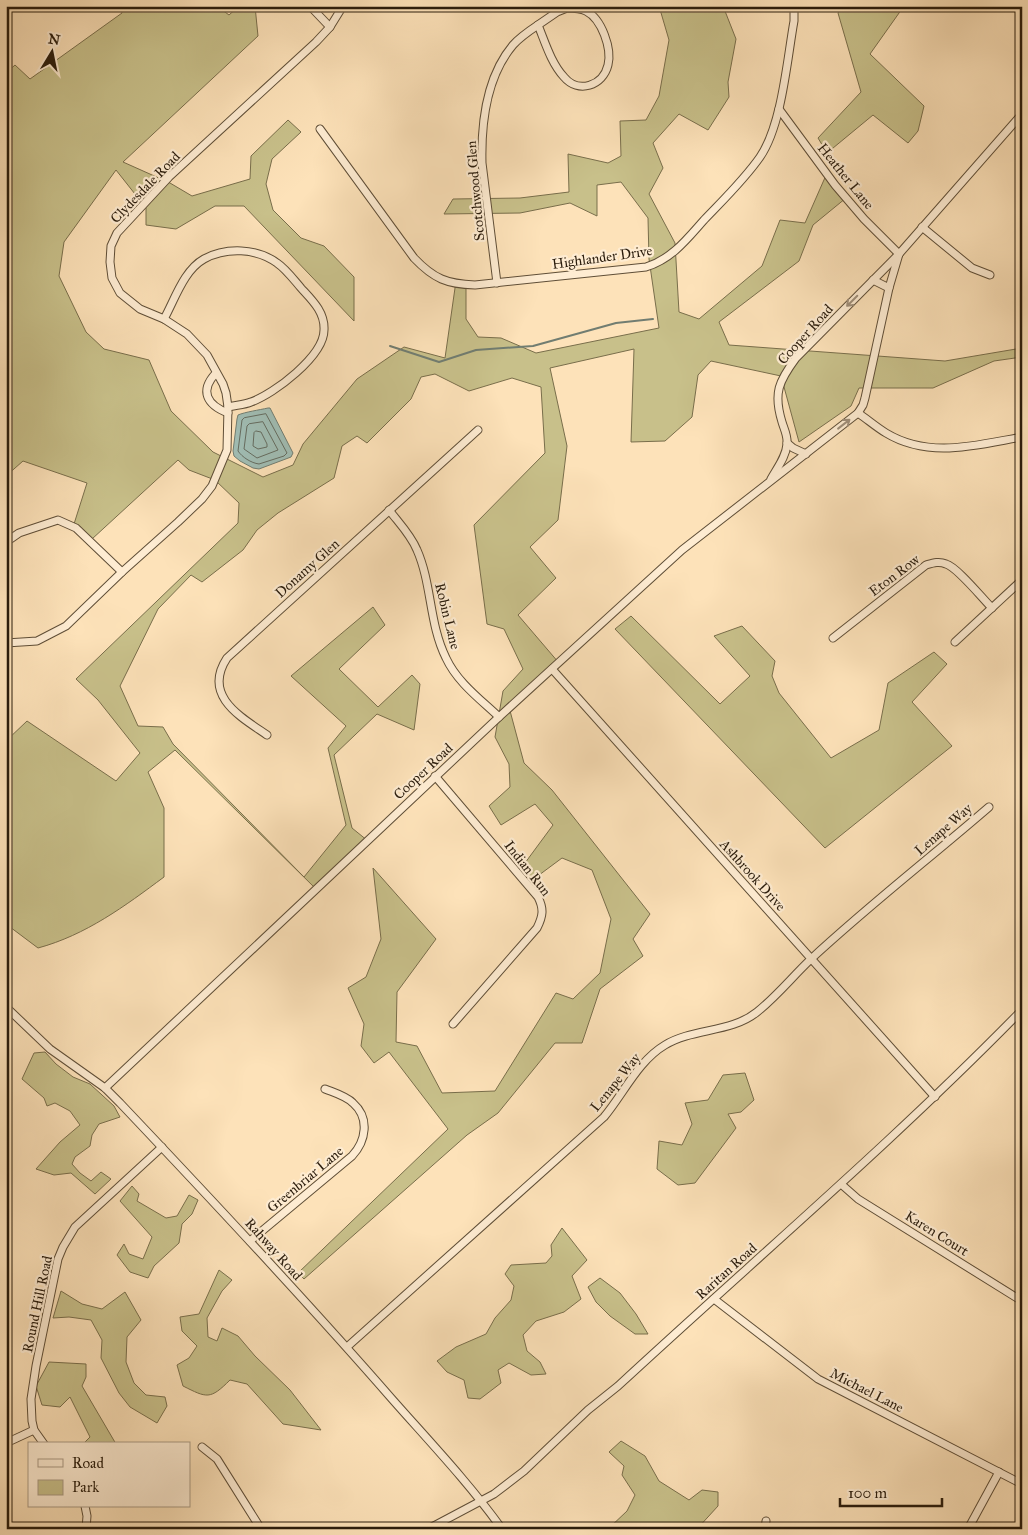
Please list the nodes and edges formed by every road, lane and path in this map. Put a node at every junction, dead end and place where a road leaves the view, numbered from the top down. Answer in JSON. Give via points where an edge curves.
{"nodes":[{"id":1,"x":10,"y":6,"type":"edge"},
{"id":2,"x":310,"y":6,"type":"edge"},
{"id":3,"x":343,"y":6,"type":"edge"},
{"id":4,"x":794,"y":6,"type":"edge"},
{"id":5,"x":6,"y":9,"type":"edge"},
{"id":6,"x":538,"y":25,"type":"junction"},
{"id":7,"x":330,"y":28,"type":"junction"},
{"id":8,"x":779,"y":109,"type":"junction"},
{"id":9,"x":1022,"y":114,"type":"edge"},
{"id":10,"x":320,"y":129,"type":"dead end"},
{"id":11,"x":922,"y":227,"type":"junction"},
{"id":12,"x":899,"y":254,"type":"junction"},
{"id":13,"x":990,"y":275,"type":"dead end"},
{"id":14,"x":873,"y":280,"type":"junction"},
{"id":15,"x":498,"y":283,"type":"junction"},
{"id":16,"x":888,"y":288,"type":"junction"},
{"id":17,"x":164,"y":318,"type":"junction"},
{"id":18,"x":216,"y":373,"type":"junction"},
{"id":19,"x":228,"y":410,"type":"junction"},
{"id":20,"x":858,"y":413,"type":"junction"},
{"id":21,"x":478,"y":430,"type":"dead end"},
{"id":22,"x":1022,"y":437,"type":"edge"},
{"id":23,"x":787,"y":443,"type":"junction"},
{"id":24,"x":806,"y":454,"type":"junction"},
{"id":25,"x":768,"y":484,"type":"junction"},
{"id":26,"x":389,"y":510,"type":"junction"},
{"id":27,"x":6,"y":542,"type":"edge"},
{"id":28,"x":122,"y":572,"type":"junction"},
{"id":29,"x":1022,"y":580,"type":"edge"},
{"id":30,"x":992,"y":608,"type":"junction"},
{"id":31,"x":833,"y":638,"type":"dead end"},
{"id":32,"x":955,"y":642,"type":"dead end"},
{"id":33,"x":6,"y":643,"type":"edge"},
{"id":34,"x":552,"y":669,"type":"junction"},
{"id":35,"x":499,"y":717,"type":"junction"},
{"id":36,"x":267,"y":735,"type":"dead end"},
{"id":37,"x":435,"y":776,"type":"junction"},
{"id":38,"x":989,"y":807,"type":"dead end"},
{"id":39,"x":811,"y":959,"type":"junction"},
{"id":40,"x":6,"y":1007,"type":"edge"},
{"id":41,"x":1022,"y":1010,"type":"edge"},
{"id":42,"x":453,"y":1024,"type":"dead end"},
{"id":43,"x":105,"y":1088,"type":"junction"},
{"id":44,"x":325,"y":1089,"type":"dead end"},
{"id":45,"x":935,"y":1097,"type":"junction"},
{"id":46,"x":162,"y":1147,"type":"junction"},
{"id":47,"x":841,"y":1184,"type":"junction"},
{"id":48,"x":250,"y":1241,"type":"junction"},
{"id":49,"x":714,"y":1299,"type":"junction"},
{"id":50,"x":1022,"y":1301,"type":"edge"},
{"id":51,"x":346,"y":1347,"type":"junction"},
{"id":52,"x":34,"y":1430,"type":"junction"},
{"id":53,"x":43,"y":1442,"type":"edge"},
{"id":54,"x":6,"y":1443,"type":"edge"},
{"id":55,"x":202,"y":1447,"type":"dead end"},
{"id":56,"x":999,"y":1472,"type":"junction"},
{"id":57,"x":1022,"y":1484,"type":"edge"},
{"id":58,"x":481,"y":1501,"type":"junction"},
{"id":59,"x":85,"y":1508,"type":"edge"},
{"id":60,"x":766,"y":1521,"type":"dead end"},
{"id":61,"x":86,"y":1529,"type":"edge"},
{"id":62,"x":261,"y":1529,"type":"edge"},
{"id":63,"x":428,"y":1529,"type":"edge"},
{"id":64,"x":502,"y":1529,"type":"edge"},
{"id":65,"x":766,"y":1529,"type":"edge"},
{"id":66,"x":968,"y":1529,"type":"edge"}],
"edges":[{"from":1,"to":5,"type":"street"},
{"from":2,"to":7,"type":"street"},
{"from":3,"to":7,"type":"street","name":"Clydesdale Road"},
{"from":4,"to":8,"type":"street","name":"Highlander Drive"},
{"from":6,"to":6,"type":"street","name":"Scotchwood Glen","via":[[558,68],[569,83],[588,86],[602,77],[608,67],[608,52],[601,29],[592,15],[581,9],[567,8]]},
{"from":6,"to":15,"type":"street","name":"Scotchwood Glen","via":[[506,55],[490,87],[485,111],[482,162]]},
{"from":7,"to":17,"type":"street","name":"Clydesdale Road","via":[[169,177],[117,233],[111,246],[110,262],[112,278],[120,293],[140,309]]},
{"from":8,"to":12,"type":"street","name":"Heather Lane","via":[[835,185]]},
{"from":8,"to":15,"type":"street","name":"Highlander Drive","via":[[772,136],[761,156],[666,259],[646,267]]},
{"from":9,"to":11,"type":"street","name":"Cooper Road"},
{"from":10,"to":15,"type":"street","name":"Highlander Drive","via":[[414,258],[427,271],[440,280],[458,284]]},
{"from":11,"to":12,"type":"street","name":"Cooper Road"},
{"from":11,"to":13,"type":"street","via":[[972,268]]},
{"from":12,"to":14,"type":"street","name":"Cooper Road"},
{"from":12,"to":16,"type":"street","name":"Cooper Road"},
{"from":14,"to":16,"type":"street"},
{"from":14,"to":23,"type":"street","name":"Cooper Road","one_way":true,"via":[[796,358],[781,381],[777,407]]},
{"from":16,"to":20,"type":"street","name":"Cooper Road","via":[[865,398]]},
{"from":17,"to":18,"type":"street","name":"Clydesdale Road","via":[[197,344]]},
{"from":17,"to":19,"type":"street","via":[[188,273],[204,260],[238,250],[253,252],[278,263],[313,301],[322,314],[324,334],[320,345],[302,367],[275,390]]},
{"from":18,"to":19,"type":"street","name":"Clydesdale Road","via":[[226,393]]},
{"from":18,"to":19,"type":"street","via":[[206,389],[207,397],[212,404]]},
{"from":19,"to":28,"type":"street","name":"Clydesdale Road","via":[[227,450],[212,486],[178,522]]},
{"from":20,"to":22,"type":"street","via":[[887,433],[928,448],[960,448]]},
{"from":24,"to":20,"type":"street","name":"Cooper Road","one_way":true},
{"from":21,"to":26,"type":"street","name":"Donamy Glen"},
{"from":23,"to":24,"type":"street"},
{"from":23,"to":25,"type":"street","name":"Cooper Road","via":[[782,461]]},
{"from":24,"to":25,"type":"street","name":"Cooper Road"},
{"from":25,"to":34,"type":"street","name":"Cooper Road","via":[[682,550]]},
{"from":26,"to":35,"type":"street","name":"Robin Lane","via":[[417,550],[446,658],[456,676]]},
{"from":26,"to":36,"type":"street","name":"Donamy Glen","via":[[232,652],[225,662],[220,677],[223,698],[230,708]]},
{"from":27,"to":28,"type":"street","via":[[19,533],[58,520],[76,528]]},
{"from":28,"to":33,"type":"street","name":"Clydesdale Road","via":[[66,626],[37,641]]},
{"from":29,"to":30,"type":"street"},
{"from":30,"to":31,"type":"street","name":"Eton Row","via":[[948,564],[934,563],[926,565]]},
{"from":30,"to":32,"type":"street"},
{"from":34,"to":35,"type":"street","name":"Cooper Road"},
{"from":34,"to":39,"type":"street","name":"Ashbrook Drive"},
{"from":35,"to":37,"type":"street","name":"Cooper Road"},
{"from":37,"to":42,"type":"street","name":"Indian Run","via":[[543,906],[537,928]]},
{"from":37,"to":43,"type":"street","name":"Cooper Road"},
{"from":38,"to":39,"type":"street","name":"Lenape Way"},
{"from":39,"to":45,"type":"street","name":"Ashbrook Drive"},
{"from":39,"to":51,"type":"street","name":"Lenape Way","via":[[757,1012],[743,1021],[693,1034],[664,1046],[636,1073],[604,1117]]},
{"from":40,"to":43,"type":"street","name":"Rahway Road","via":[[50,1049]]},
{"from":41,"to":45,"type":"street","name":"Raritan Road"},
{"from":43,"to":46,"type":"street","name":"Rahway Road"},
{"from":44,"to":48,"type":"street","name":"Greenbriar Lane","via":[[348,1099],[358,1109],[365,1130],[361,1144],[352,1156]]},
{"from":45,"to":47,"type":"street","name":"Raritan Road"},
{"from":46,"to":48,"type":"street","name":"Rahway Road"},
{"from":46,"to":52,"type":"street","name":"Round Hill Road","via":[[75,1228],[62,1247],[32,1388]]},
{"from":47,"to":49,"type":"street","name":"Raritan Road"},
{"from":47,"to":50,"type":"street","name":"Karen Court","via":[[858,1198]]},
{"from":48,"to":51,"type":"street","name":"Rahway Road"},
{"from":49,"to":56,"type":"street","name":"Michael Lane","via":[[818,1379]]},
{"from":49,"to":58,"type":"street","name":"Raritan Road","via":[[524,1471]]},
{"from":51,"to":58,"type":"street","name":"Rahway Road"},
{"from":52,"to":53,"type":"street","name":"Round Hill Road"},
{"from":52,"to":54,"type":"street"},
{"from":55,"to":62,"type":"street","via":[[217,1459]]},
{"from":56,"to":57,"type":"street","name":"Michael Lane"},
{"from":56,"to":66,"type":"street"},
{"from":58,"to":63,"type":"street","name":"Raritan Road"},
{"from":58,"to":64,"type":"street","name":"Rahway Road"},
{"from":59,"to":61,"type":"street"},
{"from":60,"to":65,"type":"street"}]}
